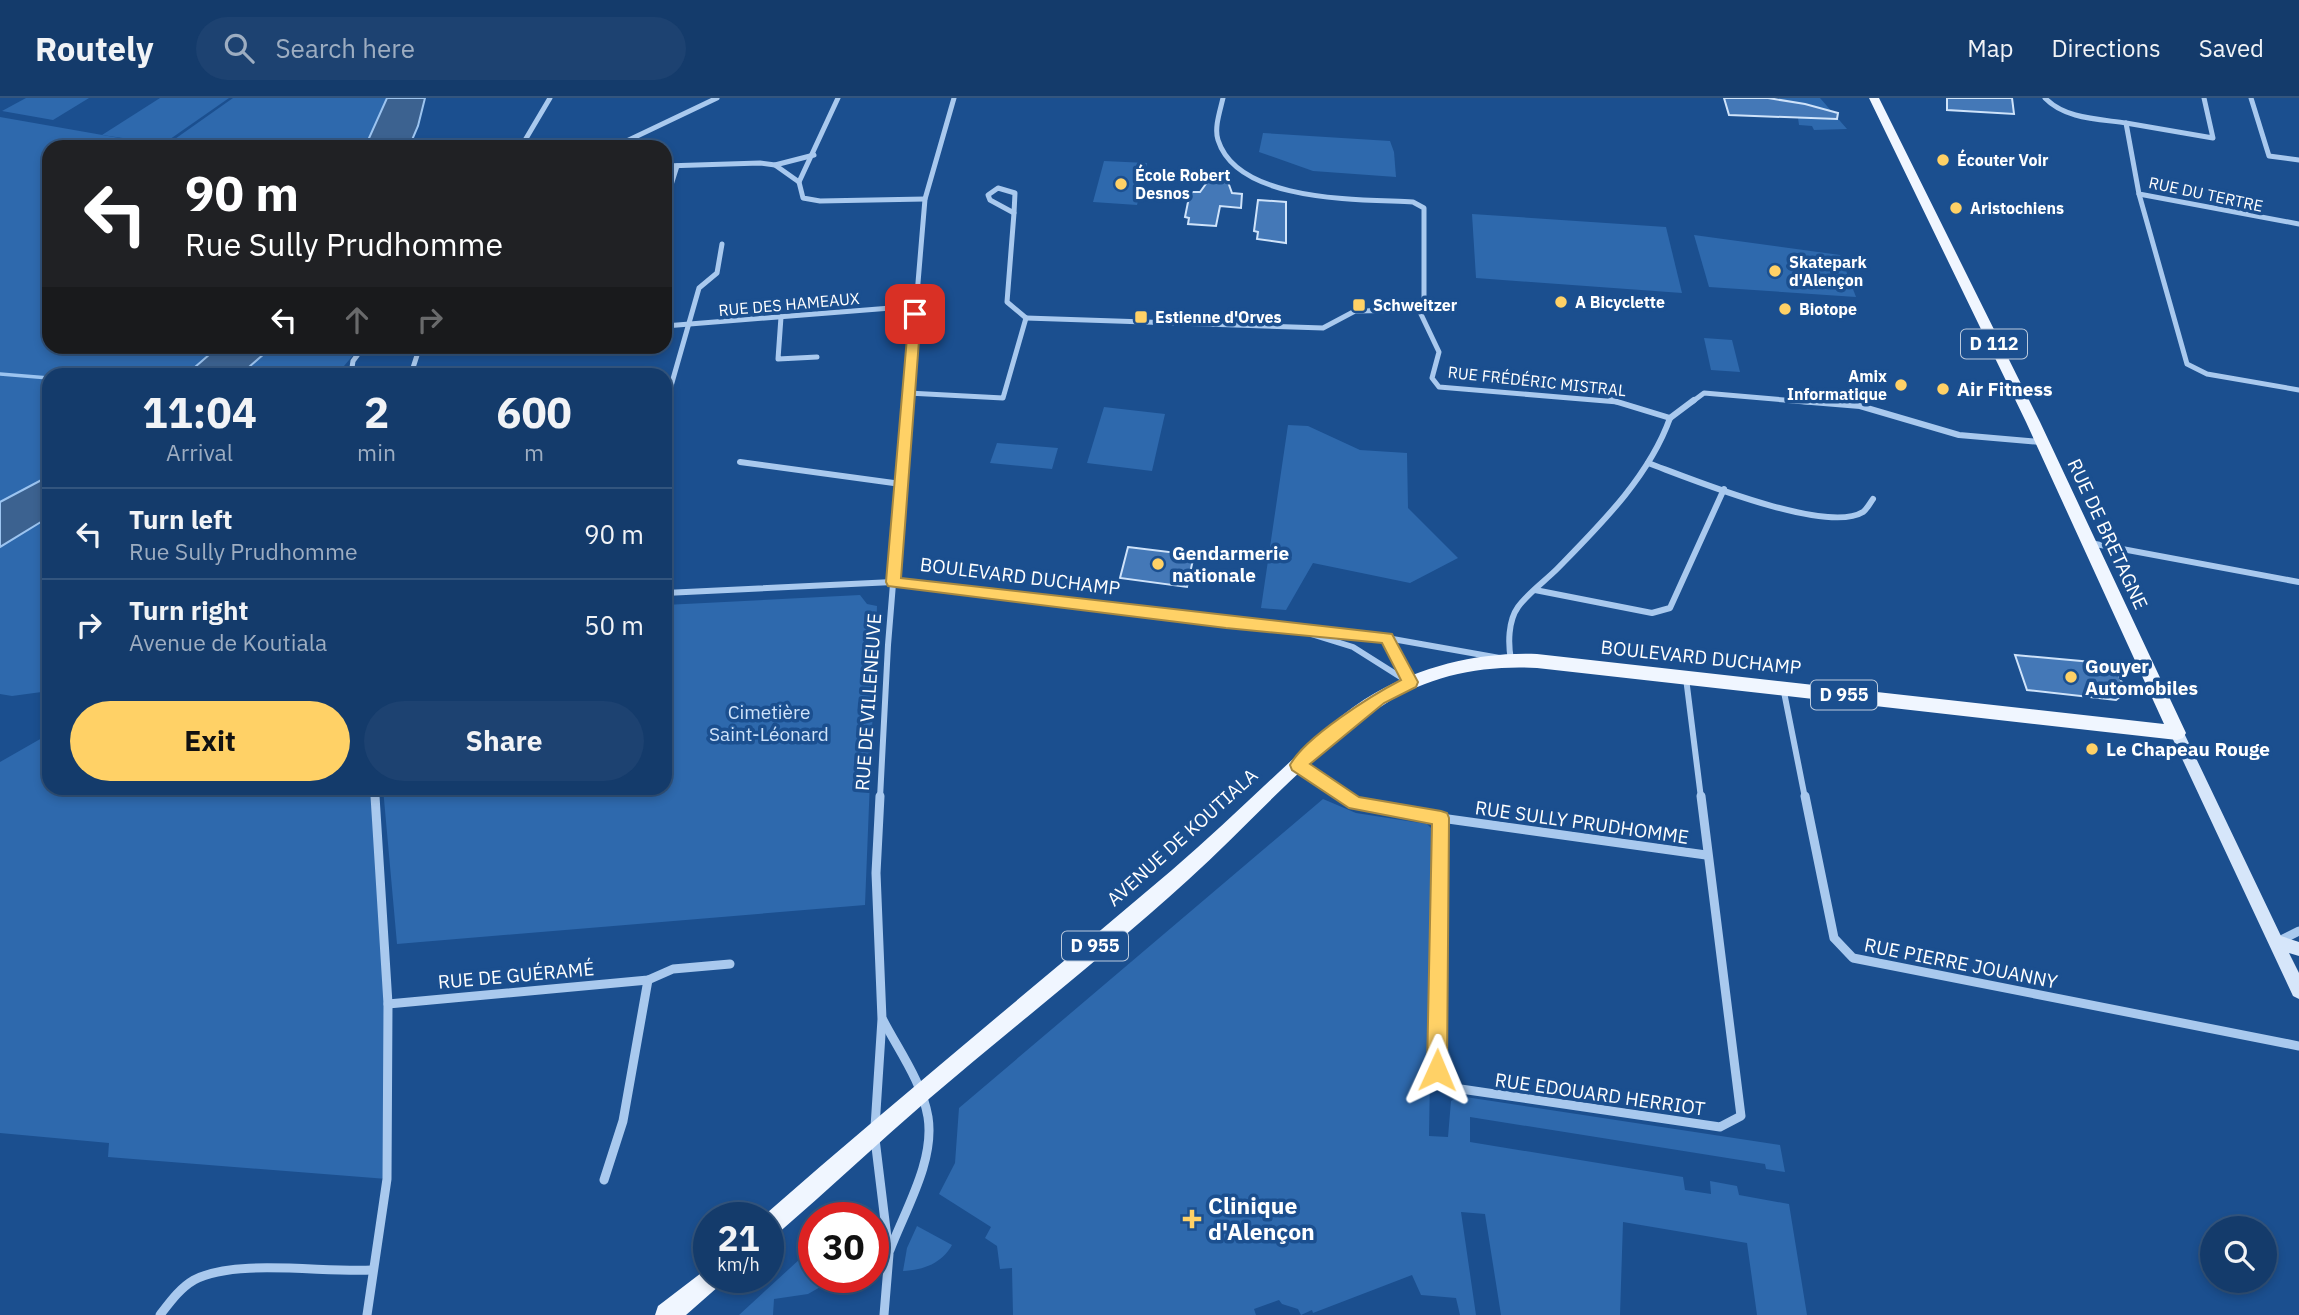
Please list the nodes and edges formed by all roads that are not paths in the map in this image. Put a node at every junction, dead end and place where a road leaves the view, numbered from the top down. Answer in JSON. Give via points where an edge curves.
{"nodes":[{"id":1,"x":550,"y":98,"type":"edge"},
{"id":2,"x":716,"y":98,"type":"edge"},
{"id":3,"x":838,"y":98,"type":"edge"},
{"id":4,"x":954,"y":98,"type":"edge"},
{"id":5,"x":1223,"y":98,"type":"edge"},
{"id":6,"x":1874,"y":98,"type":"edge"},
{"id":7,"x":2045,"y":98,"type":"edge"},
{"id":8,"x":2204,"y":98,"type":"edge"},
{"id":9,"x":2251,"y":98,"type":"edge"},
{"id":10,"x":2126,"y":123,"type":"junction"},
{"id":11,"x":526,"y":140,"type":"edge"},
{"id":12,"x":629,"y":140,"type":"edge"},
{"id":13,"x":814,"y":155,"type":"junction"},
{"id":14,"x":2299,"y":160,"type":"edge"},
{"id":15,"x":775,"y":165,"type":"junction"},
{"id":16,"x":672,"y":166,"type":"edge"},
{"id":17,"x":677,"y":166,"type":"junction"},
{"id":18,"x":672,"y":182,"type":"edge"},
{"id":19,"x":799,"y":182,"type":"junction"},
{"id":20,"x":2139,"y":194,"type":"junction"},
{"id":21,"x":925,"y":199,"type":"junction"},
{"id":22,"x":1014,"y":212,"type":"junction"},
{"id":23,"x":2299,"y":225,"type":"edge"},
{"id":24,"x":722,"y":244,"type":"dead end"},
{"id":25,"x":916,"y":306,"type":"junction"},
{"id":26,"x":1419,"y":310,"type":"junction"},
{"id":27,"x":781,"y":317,"type":"junction"},
{"id":28,"x":1026,"y":318,"type":"junction"},
{"id":29,"x":687,"y":324,"type":"junction"},
{"id":30,"x":672,"y":325,"type":"edge"},
{"id":31,"x":817,"y":357,"type":"dead end"},
{"id":32,"x":672,"y":382,"type":"edge"},
{"id":33,"x":2299,"y":390,"type":"edge"},
{"id":34,"x":908,"y":393,"type":"junction"},
{"id":35,"x":1670,"y":418,"type":"junction"},
{"id":36,"x":2041,"y":442,"type":"junction"},
{"id":37,"x":740,"y":462,"type":"dead end"},
{"id":38,"x":1648,"y":463,"type":"junction"},
{"id":39,"x":901,"y":484,"type":"junction"},
{"id":40,"x":1724,"y":489,"type":"junction"},
{"id":41,"x":1873,"y":499,"type":"dead end"},
{"id":42,"x":2090,"y":543,"type":"junction"},
{"id":43,"x":893,"y":582,"type":"junction"},
{"id":44,"x":2299,"y":582,"type":"edge"},
{"id":45,"x":1535,"y":590,"type":"junction"},
{"id":46,"x":672,"y":593,"type":"edge"},
{"id":47,"x":1286,"y":628,"type":"junction"},
{"id":48,"x":1387,"y":638,"type":"junction"},
{"id":49,"x":1511,"y":660,"type":"junction"},
{"id":50,"x":1686,"y":677,"type":"junction"},
{"id":51,"x":1410,"y":682,"type":"junction"},
{"id":52,"x":1783,"y":687,"type":"junction"},
{"id":53,"x":2177,"y":733,"type":"junction"},
{"id":54,"x":1298,"y":765,"type":"junction"},
{"id":55,"x":374,"y":795,"type":"edge"},
{"id":56,"x":1441,"y":818,"type":"junction"},
{"id":57,"x":1706,"y":855,"type":"junction"},
{"id":58,"x":2299,"y":931,"type":"edge"},
{"id":59,"x":2277,"y":942,"type":"junction"},
{"id":60,"x":2299,"y":949,"type":"edge"},
{"id":61,"x":730,"y":964,"type":"dead end"},
{"id":62,"x":648,"y":980,"type":"junction"},
{"id":63,"x":2299,"y":991,"type":"edge"},
{"id":64,"x":388,"y":1004,"type":"junction"},
{"id":65,"x":883,"y":1019,"type":"junction"},
{"id":66,"x":2299,"y":1046,"type":"edge"},
{"id":67,"x":920,"y":1093,"type":"junction"},
{"id":68,"x":875,"y":1135,"type":"junction"},
{"id":69,"x":604,"y":1180,"type":"dead end"},
{"id":70,"x":883,"y":1202,"type":"edge"},
{"id":71,"x":784,"y":1213,"type":"edge"},
{"id":72,"x":889,"y":1254,"type":"edge"},
{"id":73,"x":372,"y":1270,"type":"junction"},
{"id":74,"x":693,"y":1293,"type":"edge"},
{"id":75,"x":886,"y":1293,"type":"edge"},
{"id":76,"x":160,"y":1315,"type":"edge"},
{"id":77,"x":368,"y":1315,"type":"edge"},
{"id":78,"x":667,"y":1315,"type":"edge"},
{"id":79,"x":884,"y":1315,"type":"edge"}],
"edges":[{"from":1,"to":11,"type":"street"},
{"from":2,"to":12,"type":"street"},
{"from":3,"to":13,"type":"street"},
{"from":4,"to":21,"type":"street","name":"RUE DE VILLENEUVE"},
{"from":5,"to":26,"type":"street","via":[[1217,137],[1228,160],[1244,173],[1289,191],[1413,202],[1424,208],[1424,298]]},
{"from":6,"to":36,"type":"main road","name":"RUE DE BRETAGNE","number":"D 112"},
{"from":7,"to":10,"type":"street","via":[[2063,112]]},
{"from":8,"to":10,"type":"street","via":[[2213,138]]},
{"from":9,"to":14,"type":"street","via":[[2269,156]]},
{"from":10,"to":20,"type":"street","name":"RUE DU TERTRE"},
{"from":13,"to":15,"type":"street"},
{"from":13,"to":19,"type":"street"},
{"from":15,"to":17,"type":"street"},
{"from":15,"to":19,"type":"street"},
{"from":16,"to":17,"type":"street"},
{"from":17,"to":18,"type":"street"},
{"from":19,"to":21,"type":"street","via":[[803,198],[820,201]]},
{"from":20,"to":23,"type":"street","name":"RUE DU TERTRE"},
{"from":20,"to":33,"type":"street","via":[[2187,364],[2207,374]]},
{"from":21,"to":25,"type":"street","name":"RUE DE VILLENEUVE"},
{"from":22,"to":22,"type":"street","via":[[1015,193],[1011,190],[998,188],[988,195]]},
{"from":22,"to":28,"type":"street","via":[[1007,302]]},
{"from":24,"to":29,"type":"street","via":[[717,273],[699,288]]},
{"from":25,"to":27,"type":"street","name":"RUE DES HAMEAUX"},
{"from":25,"to":34,"type":"street","name":"RUE DE VILLENEUVE"},
{"from":26,"to":28,"type":"street","via":[[1355,311],[1323,328]]},
{"from":26,"to":35,"type":"street","name":"RUE FRÉDÉRIC MISTRAL","via":[[1439,352],[1433,377],[1439,387],[1613,400]]},
{"from":27,"to":29,"type":"street","name":"RUE DES HAMEAUX"},
{"from":27,"to":31,"type":"street","via":[[778,359]]},
{"from":28,"to":34,"type":"street","via":[[1003,398]]},
{"from":29,"to":30,"type":"street","name":"RUE DES HAMEAUX"},
{"from":29,"to":32,"type":"street"},
{"from":34,"to":39,"type":"street","name":"RUE DE VILLENEUVE"},
{"from":35,"to":36,"type":"street","via":[[1683,413],[1704,393],[1860,406],[1959,435]]},
{"from":35,"to":38,"type":"street","via":[[1668,431]]},
{"from":36,"to":42,"type":"main road","name":"RUE DE BRETAGNE","number":"D 112"},
{"from":37,"to":39,"type":"street"},
{"from":38,"to":40,"type":"street"},
{"from":38,"to":45,"type":"street"},
{"from":39,"to":43,"type":"street","name":"RUE DE VILLENEUVE"},
{"from":40,"to":41,"type":"street","via":[[1819,517],[1863,512]]},
{"from":40,"to":45,"type":"street","via":[[1670,608],[1652,613]]},
{"from":42,"to":44,"type":"street"},
{"from":42,"to":53,"type":"main road","name":"RUE DE BRETAGNE","number":"D 112"},
{"from":43,"to":46,"type":"street","name":"BOULEVARD DUCHAMP"},
{"from":43,"to":47,"type":"street","name":"BOULEVARD DUCHAMP"},
{"from":43,"to":65,"type":"street","name":"RUE DE VILLENEUVE","via":[[876,873]]},
{"from":45,"to":49,"type":"street","via":[[1512,618]]},
{"from":47,"to":48,"type":"street","name":"BOULEVARD DUCHAMP"},
{"from":47,"to":51,"type":"street","name":"BOULEVARD DUCHAMP","via":[[1353,647]]},
{"from":48,"to":49,"type":"street","name":"BOULEVARD DUCHAMP"},
{"from":48,"to":51,"type":"street"},
{"from":49,"to":50,"type":"main road","name":"BOULEVARD DUCHAMP","number":"D 955"},
{"from":49,"to":51,"type":"main road","name":"BOULEVARD DUCHAMP","number":"D 955","via":[[1451,668]]},
{"from":50,"to":52,"type":"main road","name":"BOULEVARD DUCHAMP","number":"D 955"},
{"from":50,"to":57,"type":"street","name":"RUE EDOUARD HERRIOT"},
{"from":51,"to":54,"type":"main road","name":"AVENUE DE KOUTIALA","number":"D 955","via":[[1379,699]]},
{"from":52,"to":53,"type":"main road","name":"BOULEVARD DUCHAMP","number":"D 955"},
{"from":52,"to":66,"type":"street","name":"RUE PIERRE JOUANNY","via":[[1834,938],[1853,958]]},
{"from":53,"to":59,"type":"main road","name":"RUE DE BRETAGNE","number":"D 112"},
{"from":54,"to":56,"type":"street","name":"RUE SULLY PRUDHOMME","via":[[1355,803]]},
{"from":54,"to":67,"type":"main road","name":"AVENUE DE KOUTIALA","number":"D 955","via":[[1181,874]]},
{"from":55,"to":64,"type":"street"},
{"from":56,"to":57,"type":"street","name":"RUE SULLY PRUDHOMME"},
{"from":56,"to":57,"type":"street","name":"RUE EDOUARD HERRIOT","via":[[1437,1070],[1454,1088],[1720,1127],[1741,1116]]},
{"from":58,"to":59,"type":"street"},
{"from":59,"to":60,"type":"main road"},
{"from":59,"to":63,"type":"main road","name":"RUE DE BRETAGNE"},
{"from":61,"to":62,"type":"street","name":"RUE DE GUÉRAMÉ","via":[[673,969]]},
{"from":62,"to":64,"type":"street","name":"RUE DE GUÉRAMÉ"},
{"from":62,"to":69,"type":"street","via":[[623,1121]]},
{"from":64,"to":73,"type":"street","via":[[387,1179]]},
{"from":65,"to":67,"type":"street"},
{"from":65,"to":68,"type":"street","name":"RUE DE VILLENEUVE"},
{"from":67,"to":68,"type":"main road","name":"AVENUE DE KOUTIALA","number":"D 955"},
{"from":67,"to":72,"type":"street","via":[[929,1125],[928,1147]]},
{"from":68,"to":70,"type":"street","name":"RUE DE VILLENEUVE"},
{"from":68,"to":71,"type":"main road","name":"AVENUE DE KOUTIALA","number":"D 955"},
{"from":73,"to":76,"type":"street","via":[[225,1270],[196,1279],[172,1297]]},
{"from":73,"to":77,"type":"street"},
{"from":74,"to":78,"type":"main road"},
{"from":75,"to":79,"type":"street"}]}
